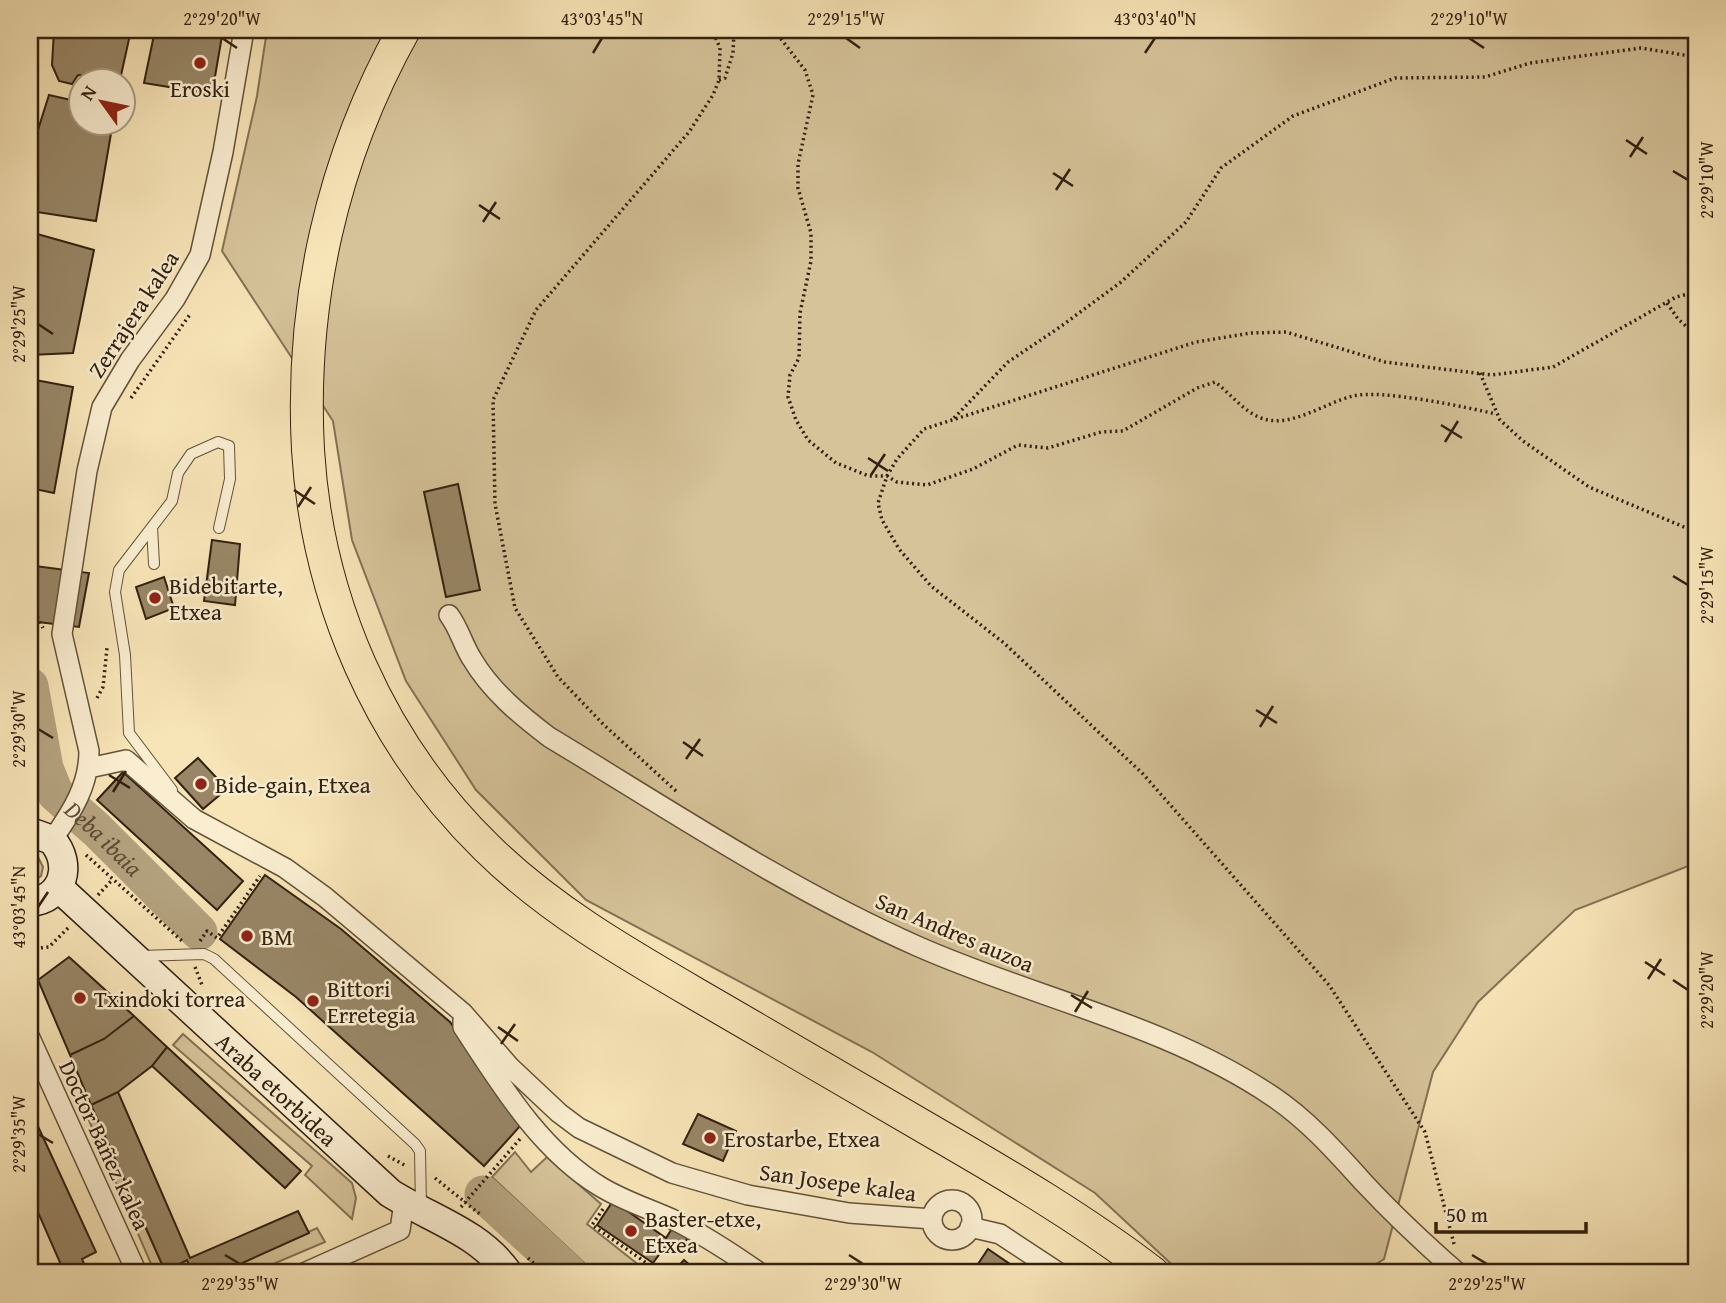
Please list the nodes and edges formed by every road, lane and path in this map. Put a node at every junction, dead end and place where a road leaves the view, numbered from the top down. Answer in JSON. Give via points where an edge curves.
{"nodes":[{"id":1,"x":244,"y":30,"type":"edge"},
{"id":2,"x":404,"y":30,"type":"edge"},
{"id":3,"x":712,"y":30,"type":"edge"},
{"id":4,"x":734,"y":30,"type":"edge"},
{"id":5,"x":774,"y":30,"type":"edge"},
{"id":6,"x":1696,"y":57,"type":"edge"},
{"id":7,"x":719,"y":80,"type":"junction"},
{"id":8,"x":1696,"y":292,"type":"edge"},
{"id":9,"x":1667,"y":303,"type":"junction"},
{"id":10,"x":1696,"y":335,"type":"edge"},
{"id":11,"x":1480,"y":373,"type":"junction"},
{"id":12,"x":1496,"y":414,"type":"junction"},
{"id":13,"x":953,"y":419,"type":"junction"},
{"id":14,"x":887,"y":476,"type":"junction"},
{"id":15,"x":152,"y":527,"type":"junction"},
{"id":16,"x":219,"y":528,"type":"dead end"},
{"id":17,"x":1696,"y":532,"type":"edge"},
{"id":18,"x":154,"y":564,"type":"dead end"},
{"id":19,"x":30,"y":601,"type":"edge"},
{"id":20,"x":36,"y":612,"type":"dead end"},
{"id":21,"x":449,"y":615,"type":"dead end"},
{"id":22,"x":107,"y":647,"type":"dead end"},
{"id":23,"x":92,"y":706,"type":"dead end"},
{"id":24,"x":89,"y":768,"type":"junction"},
{"id":25,"x":683,"y":797,"type":"dead end"},
{"id":26,"x":194,"y":819,"type":"junction"},
{"id":27,"x":47,"y":834,"type":"edge"},
{"id":28,"x":271,"y":860,"type":"junction"},
{"id":29,"x":58,"y":887,"type":"junction"},
{"id":30,"x":30,"y":902,"type":"edge"},
{"id":31,"x":190,"y":954,"type":"junction"},
{"id":32,"x":131,"y":957,"type":"junction"},
{"id":33,"x":205,"y":988,"type":"dead end"},
{"id":34,"x":463,"y":1013,"type":"junction"},
{"id":35,"x":30,"y":1038,"type":"edge"},
{"id":36,"x":533,"y":1125,"type":"junction"},
{"id":37,"x":381,"y":1149,"type":"dead end"},
{"id":38,"x":420,"y":1170,"type":"junction"},
{"id":39,"x":614,"y":1193,"type":"junction"},
{"id":40,"x":468,"y":1194,"type":"dead end"},
{"id":41,"x":413,"y":1206,"type":"junction"},
{"id":42,"x":484,"y":1217,"type":"dead end"},
{"id":43,"x":932,"y":1219,"type":"junction"},
{"id":44,"x":970,"y":1227,"type":"junction"},
{"id":45,"x":1455,"y":1248,"type":"dead end"},
{"id":46,"x":515,"y":1263,"type":"edge"},
{"id":47,"x":137,"y":1273,"type":"edge"},
{"id":48,"x":304,"y":1273,"type":"edge"},
{"id":49,"x":544,"y":1273,"type":"edge"},
{"id":50,"x":656,"y":1273,"type":"edge"},
{"id":51,"x":760,"y":1273,"type":"edge"},
{"id":52,"x":1059,"y":1273,"type":"edge"},
{"id":53,"x":1153,"y":1273,"type":"edge"},
{"id":54,"x":1458,"y":1273,"type":"edge"}],
"edges":[{"from":1,"to":24,"type":"street","name":"Zerrajera kalea","via":[[200,256],[102,407],[87,471],[62,634]]},
{"from":2,"to":53,"type":"main road","via":[[355,133],[328,217],[313,294],[306,373],[309,463],[323,553],[351,645],[394,732],[422,773],[486,848],[568,915],[1043,1196]]},
{"from":3,"to":7,"type":"path","via":[[720,48]]},
{"from":4,"to":7,"type":"path","via":[[729,70]]},
{"from":5,"to":14,"type":"path","via":[[805,70],[813,95],[798,164],[798,188],[811,233],[811,261],[800,313],[799,358],[790,375],[788,397],[808,440],[836,463],[869,476]]},
{"from":6,"to":13,"type":"path","via":[[1641,48],[1530,63],[1485,77],[1395,78],[1293,116],[1221,168],[1186,222],[1121,282],[1008,362]]},
{"from":7,"to":25,"type":"path","via":[[689,132],[536,310],[493,400],[495,503],[515,608],[558,677]]},
{"from":8,"to":9,"type":"path"},
{"from":9,"to":10,"type":"path"},
{"from":9,"to":11,"type":"path","via":[[1553,367]]},
{"from":11,"to":12,"type":"path"},
{"from":11,"to":13,"type":"path","via":[[1385,362],[1286,332],[1251,333],[1196,342]]},
{"from":12,"to":14,"type":"path","via":[[1443,403],[1356,395],[1286,421],[1262,419],[1215,382],[1122,431],[1101,432],[1048,448],[1018,445],[973,469],[927,485],[897,482]]},
{"from":12,"to":17,"type":"path","via":[[1523,441],[1589,487]]},
{"from":13,"to":14,"type":"path","via":[[924,429]]},
{"from":14,"to":45,"type":"path","via":[[878,503],[882,520],[899,549],[931,586],[1004,643],[1143,774],[1329,985],[1425,1132]]},
{"from":15,"to":16,"type":"lane","via":[[172,501],[178,473],[191,454],[218,442],[229,446],[232,461]]},
{"from":15,"to":18,"type":"lane"},
{"from":15,"to":26,"type":"lane","via":[[119,570],[115,592],[125,655],[128,733]]},
{"from":19,"to":20,"type":"path"},
{"from":21,"to":54,"type":"street","name":"San Andres auzoa","via":[[472,659],[495,688],[516,712],[549,737],[800,889],[853,916],[919,947],[1120,1022],[1249,1082],[1316,1132]]},
{"from":22,"to":23,"type":"path","via":[[103,687]]},
{"from":24,"to":26,"type":"street","name":"San Josepe kalea","via":[[126,760]]},
{"from":24,"to":27,"type":"street","name":"Zerrajera kalea","via":[[84,789]]},
{"from":26,"to":28,"type":"street","name":"San Josepe kalea"},
{"from":27,"to":29,"type":"street","via":[[64,863]]},
{"from":27,"to":31,"type":"path","via":[[184,944]]},
{"from":28,"to":31,"type":"path","via":[[217,938],[207,931]]},
{"from":28,"to":34,"type":"street","name":"San Josepe kalea","via":[[325,897]]},
{"from":29,"to":30,"type":"street","via":[[47,897]]},
{"from":29,"to":32,"type":"street","name":"Araba etorbidea"},
{"from":31,"to":32,"type":"lane"},
{"from":31,"to":33,"type":"path"},
{"from":31,"to":38,"type":"lane","via":[[214,959],[415,1144]]},
{"from":32,"to":41,"type":"street","name":"Araba etorbidea","via":[[390,1193]]},
{"from":34,"to":36,"type":"street","via":[[463,1027],[480,1056]]},
{"from":34,"to":43,"type":"street","name":"San Josepe kalea","via":[[559,1114],[630,1155],[672,1173],[748,1195],[849,1213]]},
{"from":35,"to":47,"type":"street","name":"Doctor Bañez kalea"},
{"from":36,"to":39,"type":"street","via":[[582,1173]]},
{"from":36,"to":40,"type":"path"},
{"from":37,"to":38,"type":"path","via":[[399,1163]]},
{"from":38,"to":41,"type":"lane"},
{"from":38,"to":42,"type":"path","via":[[446,1184]]},
{"from":39,"to":50,"type":"path","via":[[593,1225]]},
{"from":39,"to":51,"type":"street","via":[[674,1221]]},
{"from":41,"to":46,"type":"street","name":"Araba etorbidea"},
{"from":41,"to":48,"type":"street","via":[[400,1230]]},
{"from":43,"to":44,"type":"street","name":"San Josepe kalea","via":[[939,1236],[951,1240],[963,1237]]},
{"from":43,"to":44,"type":"street","name":"San Josepe kalea","via":[[942,1203],[955,1201],[967,1207]]},
{"from":44,"to":52,"type":"street","via":[[1000,1234]]},
{"from":46,"to":49,"type":"path"}]}
